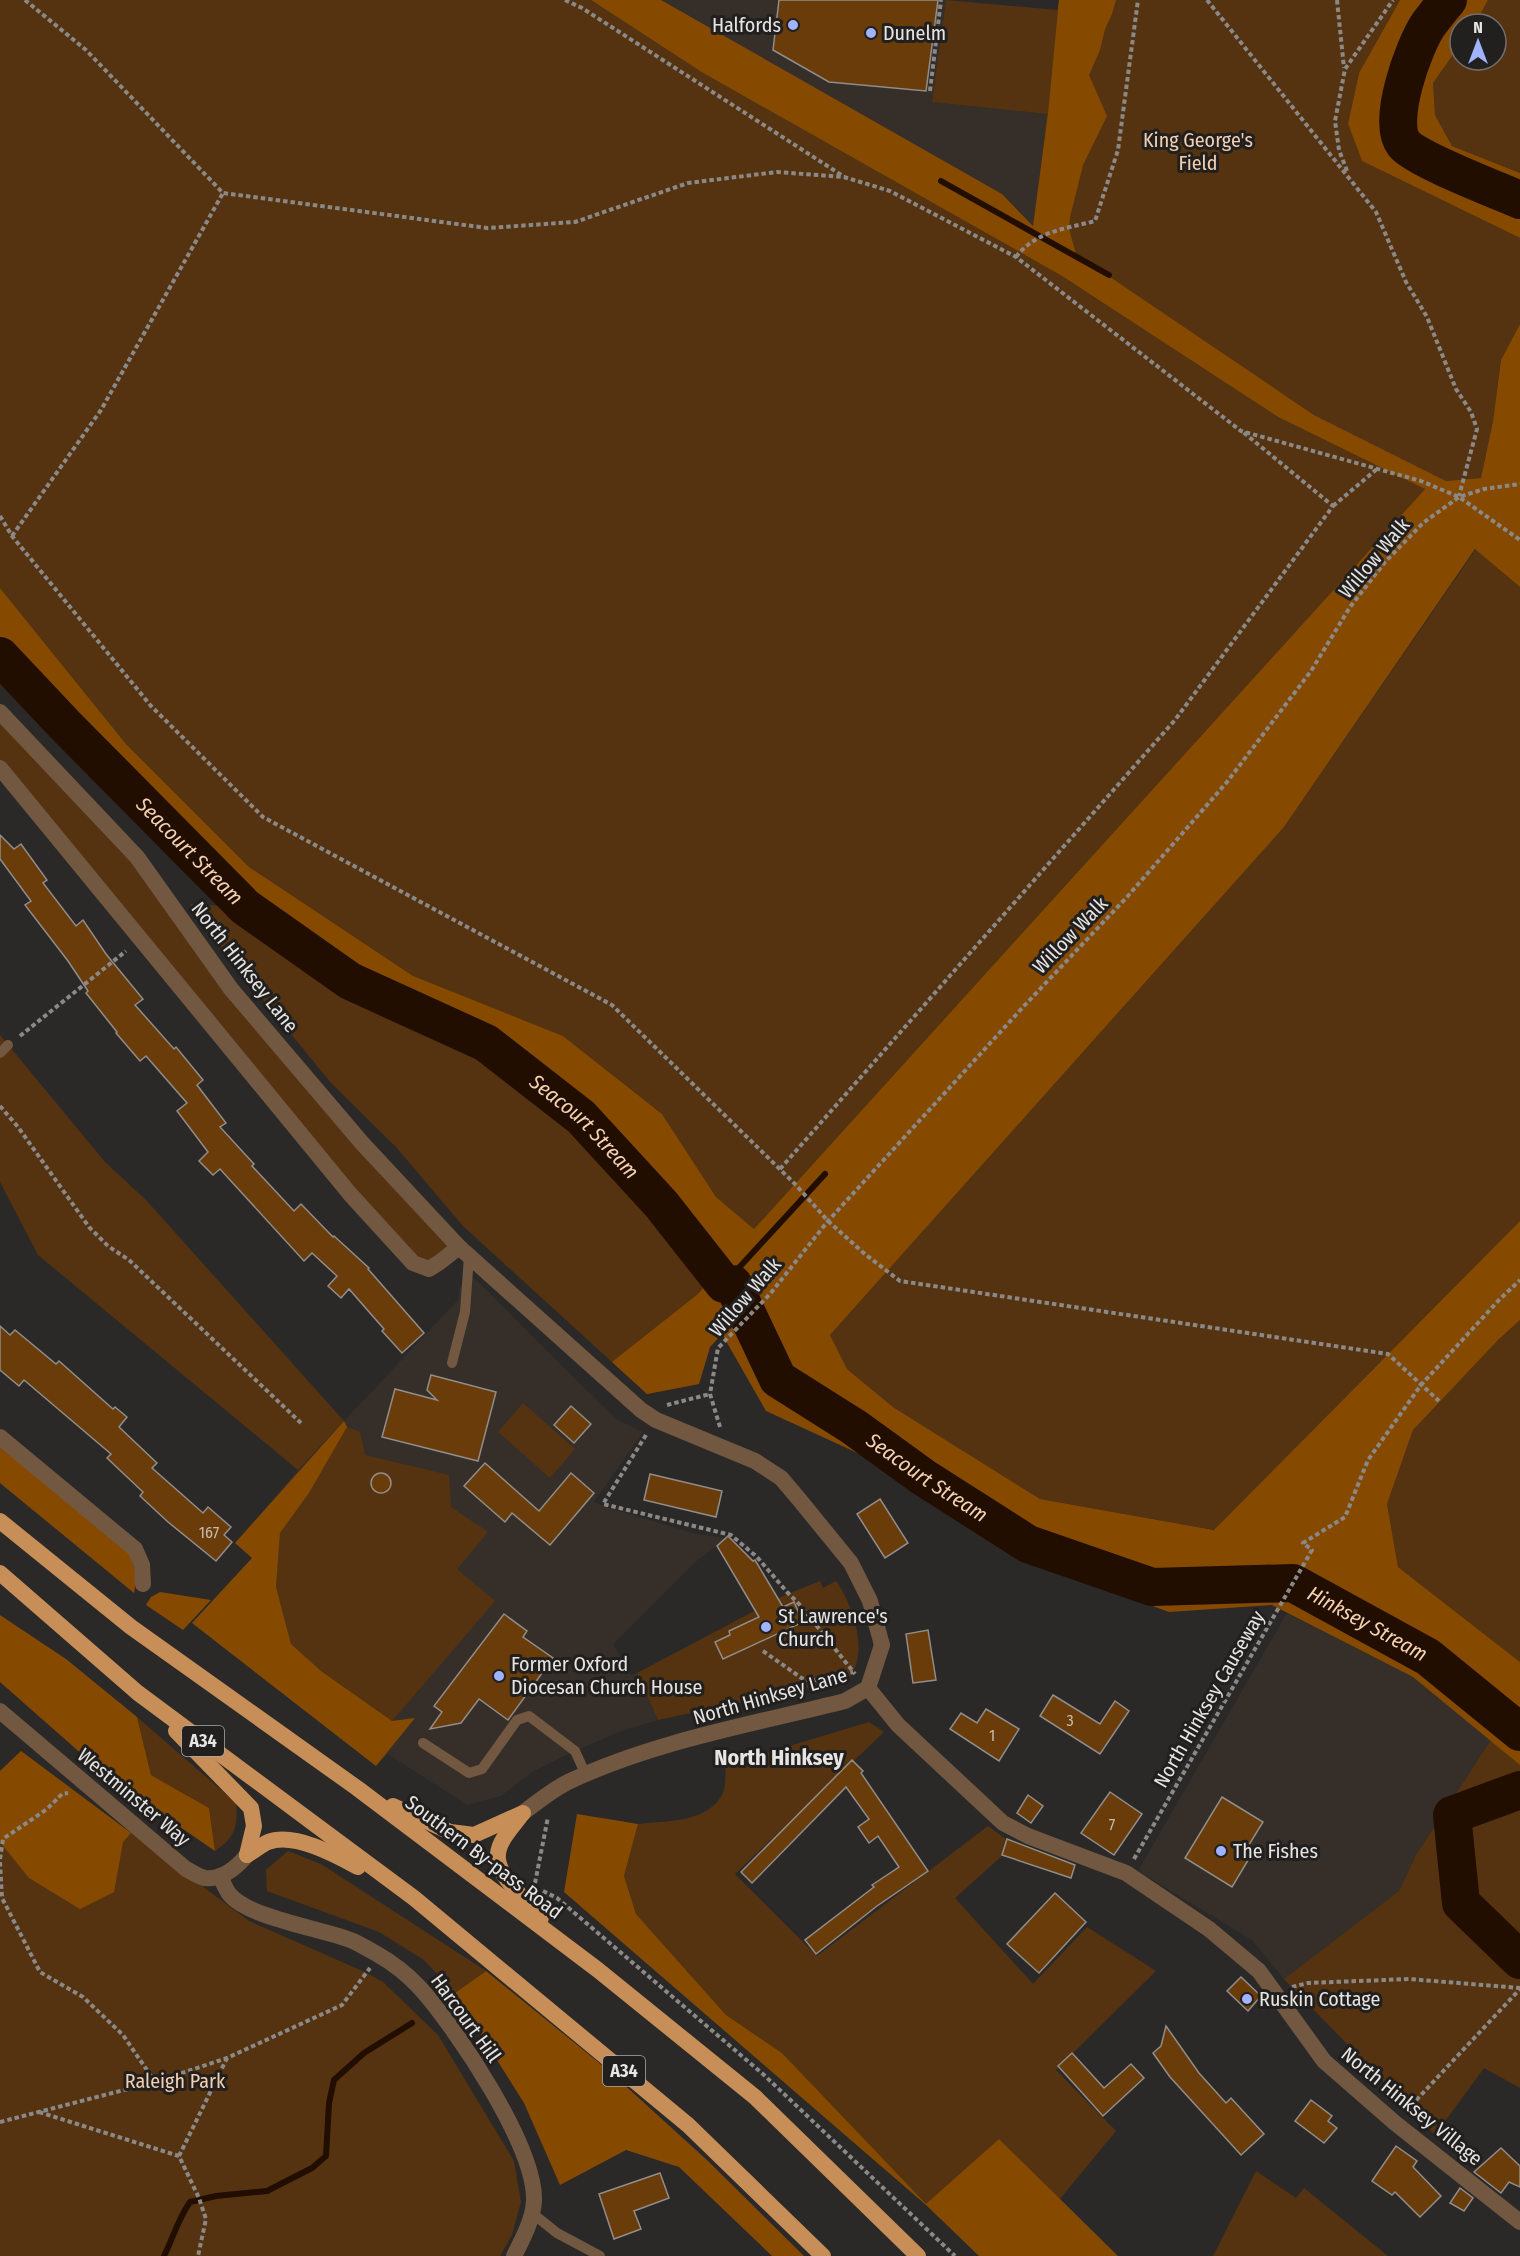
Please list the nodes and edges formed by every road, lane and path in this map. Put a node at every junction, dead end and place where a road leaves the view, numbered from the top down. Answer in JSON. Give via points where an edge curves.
{"nodes":[{"id":1,"x":25,"y":0,"type":"edge"},
{"id":2,"x":566,"y":0,"type":"edge"},
{"id":3,"x":941,"y":0,"type":"edge"},
{"id":4,"x":1138,"y":0,"type":"edge"},
{"id":5,"x":1208,"y":0,"type":"edge"},
{"id":6,"x":1337,"y":0,"type":"edge"},
{"id":7,"x":1393,"y":0,"type":"edge"},
{"id":8,"x":1345,"y":69,"type":"junction"},
{"id":9,"x":930,"y":91,"type":"dead end"},
{"id":10,"x":1348,"y":175,"type":"junction"},
{"id":11,"x":844,"y":177,"type":"junction"},
{"id":12,"x":223,"y":193,"type":"junction"},
{"id":13,"x":1016,"y":256,"type":"junction"},
{"id":14,"x":1241,"y":431,"type":"junction"},
{"id":15,"x":1378,"y":469,"type":"junction"},
{"id":16,"x":1520,"y":484,"type":"edge"},
{"id":17,"x":1459,"y":497,"type":"junction"},
{"id":18,"x":1333,"y":506,"type":"junction"},
{"id":19,"x":0,"y":516,"type":"edge"},
{"id":20,"x":12,"y":536,"type":"junction"},
{"id":21,"x":1520,"y":540,"type":"edge"},
{"id":22,"x":0,"y":712,"type":"edge"},
{"id":23,"x":0,"y":768,"type":"edge"},
{"id":24,"x":141,"y":939,"type":"junction"},
{"id":25,"x":4,"y":1049,"type":"edge"},
{"id":26,"x":0,"y":1106,"type":"edge"},
{"id":27,"x":780,"y":1169,"type":"junction"},
{"id":28,"x":828,"y":1221,"type":"junction"},
{"id":29,"x":464,"y":1252,"type":"junction"},
{"id":30,"x":1520,"y":1280,"type":"edge"},
{"id":31,"x":452,"y":1363,"type":"dead end"},
{"id":32,"x":1421,"y":1385,"type":"junction"},
{"id":33,"x":710,"y":1395,"type":"junction"},
{"id":34,"x":1439,"y":1401,"type":"dead end"},
{"id":35,"x":640,"y":1410,"type":"junction"},
{"id":36,"x":656,"y":1420,"type":"junction"},
{"id":37,"x":301,"y":1423,"type":"dead end"},
{"id":38,"x":0,"y":1437,"type":"edge"},
{"id":39,"x":723,"y":1448,"type":"junction"},
{"id":40,"x":0,"y":1521,"type":"edge"},
{"id":41,"x":0,"y":1573,"type":"edge"},
{"id":42,"x":143,"y":1584,"type":"dead end"},
{"id":43,"x":763,"y":1651,"type":"dead end"},
{"id":44,"x":853,"y":1672,"type":"junction"},
{"id":45,"x":868,"y":1688,"type":"junction"},
{"id":46,"x":138,"y":1693,"type":"junction"},
{"id":47,"x":0,"y":1711,"type":"edge"},
{"id":48,"x":423,"y":1743,"type":"dead end"},
{"id":49,"x":586,"y":1775,"type":"junction"},
{"id":50,"x":85,"y":1784,"type":"junction"},
{"id":51,"x":357,"y":1788,"type":"junction"},
{"id":52,"x":550,"y":1810,"type":"dead end"},
{"id":53,"x":523,"y":1813,"type":"junction"},
{"id":54,"x":247,"y":1855,"type":"junction"},
{"id":55,"x":0,"y":1861,"type":"edge"},
{"id":56,"x":1126,"y":1873,"type":"junction"},
{"id":57,"x":220,"y":1876,"type":"junction"},
{"id":58,"x":534,"y":1887,"type":"dead end"},
{"id":59,"x":414,"y":1898,"type":"junction"},
{"id":60,"x":1,"y":1900,"type":"edge"},
{"id":61,"x":564,"y":1943,"type":"junction"},
{"id":62,"x":378,"y":1955,"type":"junction"},
{"id":63,"x":1520,"y":1989,"type":"edge"},
{"id":64,"x":1274,"y":1992,"type":"junction"},
{"id":65,"x":228,"y":2058,"type":"junction"},
{"id":66,"x":155,"y":2082,"type":"junction"},
{"id":67,"x":38,"y":2112,"type":"junction"},
{"id":68,"x":0,"y":2122,"type":"edge"},
{"id":69,"x":1395,"y":2122,"type":"junction"},
{"id":70,"x":179,"y":2156,"type":"junction"},
{"id":71,"x":532,"y":2213,"type":"junction"},
{"id":72,"x":1520,"y":2222,"type":"edge"},
{"id":73,"x":198,"y":2256,"type":"edge"},
{"id":74,"x":514,"y":2256,"type":"edge"},
{"id":75,"x":600,"y":2256,"type":"edge"},
{"id":76,"x":823,"y":2256,"type":"edge"},
{"id":77,"x":918,"y":2256,"type":"edge"}],
"edges":[{"from":1,"to":12,"type":"path","via":[[86,50]]},
{"from":2,"to":11,"type":"path"},
{"from":3,"to":9,"type":"path"},
{"from":4,"to":13,"type":"path","via":[[1118,150],[1095,221],[1044,235],[1026,244]]},
{"from":5,"to":10,"type":"path"},
{"from":6,"to":8,"type":"path"},
{"from":7,"to":8,"type":"path"},
{"from":8,"to":10,"type":"path","via":[[1335,121]]},
{"from":10,"to":17,"type":"path","via":[[1376,212],[1406,282],[1427,317],[1456,389],[1472,412],[1477,429]]},
{"from":11,"to":12,"type":"path","via":[[777,172],[688,183],[575,222],[487,228]]},
{"from":11,"to":13,"type":"path","via":[[890,191]]},
{"from":12,"to":20,"type":"path","via":[[101,410]]},
{"from":13,"to":14,"type":"path"},
{"from":14,"to":15,"type":"path"},
{"from":14,"to":18,"type":"path"},
{"from":15,"to":17,"type":"path"},
{"from":15,"to":18,"type":"path"},
{"from":16,"to":17,"type":"path","name":"Willow Walk"},
{"from":17,"to":21,"type":"path"},
{"from":17,"to":28,"type":"path","name":"Willow Walk","via":[[1423,523],[1385,562],[1350,608],[1311,671],[1227,782],[1127,897]]},
{"from":18,"to":27,"type":"path","via":[[1175,720]]},
{"from":19,"to":20,"type":"path"},
{"from":20,"to":27,"type":"path","via":[[151,706],[263,817],[612,1005]]},
{"from":22,"to":29,"type":"street","name":"North Hinksey Lane","via":[[137,857],[231,989],[362,1143]]},
{"from":23,"to":24,"type":"street"},
{"from":24,"to":25,"type":"path"},
{"from":24,"to":29,"type":"street","via":[[350,1194],[413,1263],[429,1269]]},
{"from":26,"to":37,"type":"path","via":[[89,1227]]},
{"from":27,"to":28,"type":"path"},
{"from":28,"to":32,"type":"path","via":[[900,1281],[1388,1354]]},
{"from":28,"to":33,"type":"path","name":"Willow Walk","via":[[770,1294],[718,1348]]},
{"from":29,"to":31,"type":"lane","via":[[465,1312]]},
{"from":29,"to":35,"type":"street","name":"North Hinksey Lane"},
{"from":30,"to":32,"type":"path"},
{"from":32,"to":34,"type":"path"},
{"from":32,"to":56,"type":"path","name":"North Hinksey Causeway","via":[[1368,1460],[1345,1517],[1303,1543],[1312,1550]]},
{"from":33,"to":35,"type":"path"},
{"from":33,"to":39,"type":"path","name":"Willow Walk","via":[[720,1420]]},
{"from":35,"to":36,"type":"street","name":"North Hinksey Lane"},
{"from":36,"to":39,"type":"street","name":"North Hinksey Lane"},
{"from":36,"to":44,"type":"path","via":[[603,1504],[731,1535],[757,1557],[801,1606]]},
{"from":38,"to":42,"type":"street","via":[[135,1549],[142,1565]]},
{"from":39,"to":45,"type":"street","name":"North Hinksey Lane","via":[[755,1461],[781,1478],[851,1563],[870,1601],[882,1646]]},
{"from":40,"to":51,"type":"highway","name":"Southern By-pass Road","number":"A34","via":[[131,1627]]},
{"from":41,"to":46,"type":"highway","number":"A34"},
{"from":43,"to":44,"type":"path","via":[[810,1681]]},
{"from":44,"to":45,"type":"path"},
{"from":45,"to":49,"type":"street","name":"North Hinksey Lane","via":[[845,1701],[667,1746]]},
{"from":45,"to":56,"type":"street","name":"North Hinksey Village","via":[[898,1725],[1004,1823]]},
{"from":46,"to":54,"type":"highway","via":[[251,1808],[254,1827]]},
{"from":46,"to":59,"type":"highway","number":"A34"},
{"from":47,"to":50,"type":"street","name":"Westminster Way"},
{"from":48,"to":49,"type":"lane","via":[[468,1773],[482,1769],[517,1720],[530,1716],[575,1751]]},
{"from":49,"to":53,"type":"street","name":"North Hinksey Lane"},
{"from":50,"to":55,"type":"path","via":[[77,1792],[62,1794],[3,1839]]},
{"from":50,"to":57,"type":"street","name":"Westminster Way","via":[[186,1869],[204,1878]]},
{"from":51,"to":53,"type":"highway","via":[[450,1832],[474,1834]]},
{"from":51,"to":61,"type":"highway","name":"Southern By-pass Road","number":"A34"},
{"from":52,"to":58,"type":"path"},
{"from":53,"to":61,"type":"highway","via":[[498,1853],[500,1871]]},
{"from":54,"to":57,"type":"street","via":[[235,1870]]},
{"from":54,"to":59,"type":"highway","via":[[269,1841],[296,1841],[327,1850]]},
{"from":55,"to":60,"type":"path"},
{"from":56,"to":64,"type":"street","name":"North Hinksey Village","via":[[1209,1929],[1259,1971]]},
{"from":57,"to":62,"type":"street","name":"Harcourt Hill","via":[[231,1896],[253,1910],[353,1941]]},
{"from":59,"to":76,"type":"highway","number":"A34","via":[[688,2125]]},
{"from":60,"to":66,"type":"path","via":[[40,1972],[83,1997],[123,2035]]},
{"from":61,"to":77,"type":"highway","name":"Southern By-pass Road","number":"A34","via":[[755,2097]]},
{"from":62,"to":65,"type":"path","via":[[342,2005]]},
{"from":62,"to":71,"type":"street","name":"Harcourt Hill","via":[[400,1969],[446,2018],[486,2082],[527,2163],[534,2199]]},
{"from":63,"to":64,"type":"path","via":[[1409,1979],[1308,1983]]},
{"from":63,"to":69,"type":"path"},
{"from":64,"to":69,"type":"street","name":"North Hinksey Village","via":[[1324,2061]]},
{"from":65,"to":66,"type":"path"},
{"from":65,"to":70,"type":"path"},
{"from":66,"to":67,"type":"path"},
{"from":67,"to":68,"type":"path"},
{"from":67,"to":70,"type":"path"},
{"from":69,"to":72,"type":"street","name":"North Hinksey Village"},
{"from":70,"to":73,"type":"path","via":[[206,2219]]},
{"from":71,"to":74,"type":"street","name":"Harcourt Hill"},
{"from":71,"to":75,"type":"lane","via":[[557,2233]]}]}
